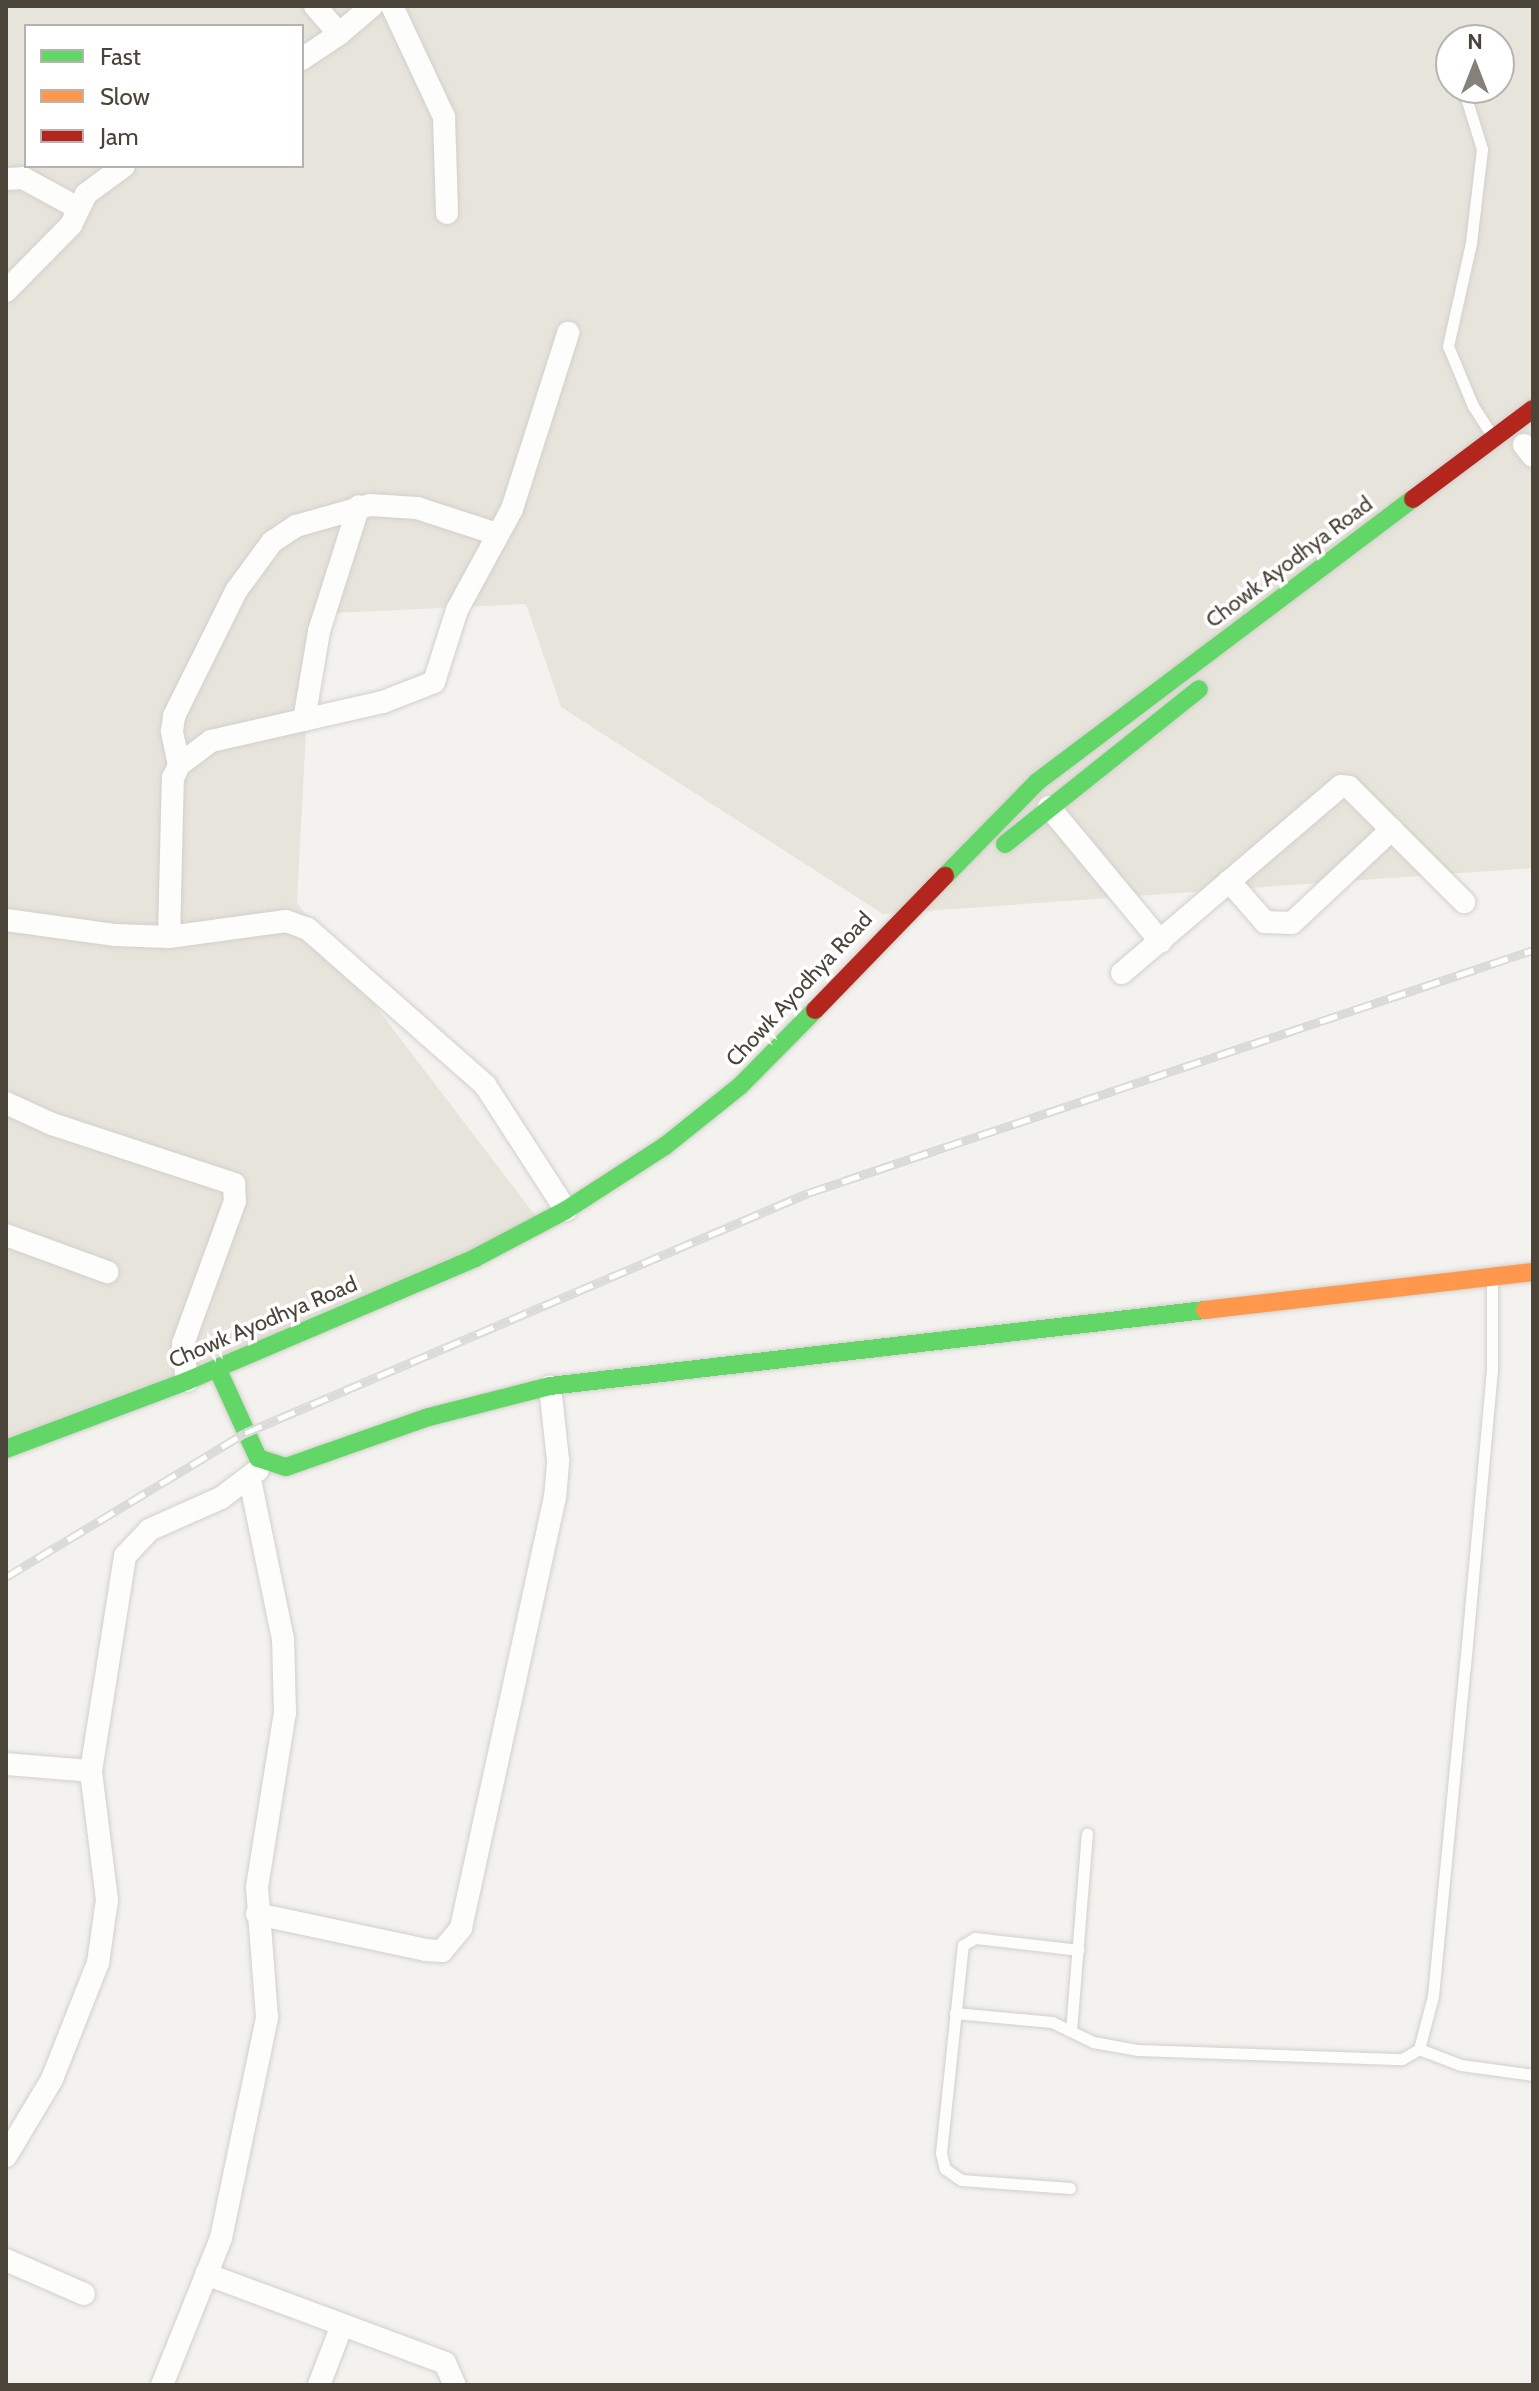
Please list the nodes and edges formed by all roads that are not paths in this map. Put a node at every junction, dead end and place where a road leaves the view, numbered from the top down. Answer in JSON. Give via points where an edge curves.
{"nodes":[{"id":1,"x":315,"y":6,"type":"edge"},
{"id":2,"x":372,"y":6,"type":"edge"},
{"id":3,"x":392,"y":6,"type":"edge"},
{"id":4,"x":339,"y":34,"type":"junction"},
{"id":5,"x":304,"y":58,"type":"edge"},
{"id":6,"x":1468,"y":104,"type":"edge"},
{"id":7,"x":121,"y":168,"type":"edge"},
{"id":8,"x":6,"y":179,"type":"edge"},
{"id":9,"x":78,"y":208,"type":"junction"},
{"id":10,"x":447,"y":213,"type":"dead end"},
{"id":11,"x":6,"y":291,"type":"edge"},
{"id":12,"x":568,"y":333,"type":"dead end"},
{"id":13,"x":1533,"y":409,"type":"edge"},
{"id":14,"x":1493,"y":437,"type":"junction"},
{"id":15,"x":359,"y":506,"type":"junction"},
{"id":16,"x":497,"y":534,"type":"junction"},
{"id":17,"x":1209,"y":681,"type":"dead end"},
{"id":18,"x":304,"y":720,"type":"junction"},
{"id":19,"x":1105,"y":726,"type":"junction"},
{"id":20,"x":1124,"y":748,"type":"junction"},
{"id":21,"x":179,"y":765,"type":"junction"},
{"id":22,"x":1049,"y":807,"type":"junction"},
{"id":23,"x":1392,"y":829,"type":"junction"},
{"id":24,"x":1229,"y":881,"type":"junction"},
{"id":25,"x":1464,"y":902,"type":"dead end"},
{"id":26,"x":6,"y":920,"type":"edge"},
{"id":27,"x":169,"y":937,"type":"junction"},
{"id":28,"x":1161,"y":942,"type":"junction"},
{"id":29,"x":1122,"y":973,"type":"dead end"},
{"id":30,"x":6,"y":1103,"type":"edge"},
{"id":31,"x":725,"y":1124,"type":"dead end"},
{"id":32,"x":566,"y":1210,"type":"junction"},
{"id":33,"x":6,"y":1235,"type":"edge"},
{"id":34,"x":107,"y":1272,"type":"dead end"},
{"id":35,"x":1533,"y":1272,"type":"edge"},
{"id":36,"x":1492,"y":1276,"type":"junction"},
{"id":37,"x":217,"y":1368,"type":"junction"},
{"id":38,"x":253,"y":1379,"type":"dead end"},
{"id":39,"x":187,"y":1381,"type":"junction"},
{"id":40,"x":550,"y":1386,"type":"junction"},
{"id":41,"x":217,"y":1394,"type":"junction"},
{"id":42,"x":6,"y":1449,"type":"edge"},
{"id":43,"x":257,"y":1471,"type":"junction"},
{"id":44,"x":6,"y":1764,"type":"edge"},
{"id":45,"x":91,"y":1771,"type":"junction"},
{"id":46,"x":1087,"y":1834,"type":"dead end"},
{"id":47,"x":257,"y":1914,"type":"junction"},
{"id":48,"x":1078,"y":1950,"type":"junction"},
{"id":49,"x":955,"y":2013,"type":"junction"},
{"id":50,"x":1071,"y":2031,"type":"junction"},
{"id":51,"x":1419,"y":2049,"type":"junction"},
{"id":52,"x":1533,"y":2075,"type":"edge"},
{"id":53,"x":6,"y":2156,"type":"edge"},
{"id":54,"x":1070,"y":2188,"type":"dead end"},
{"id":55,"x":6,"y":2260,"type":"edge"},
{"id":56,"x":206,"y":2274,"type":"junction"},
{"id":57,"x":84,"y":2294,"type":"dead end"},
{"id":58,"x":342,"y":2325,"type":"junction"},
{"id":59,"x":162,"y":2385,"type":"edge"},
{"id":60,"x":319,"y":2385,"type":"edge"},
{"id":61,"x":455,"y":2385,"type":"edge"}],
"edges":[{"from":1,"to":4,"type":"street"},
{"from":2,"to":4,"type":"street"},
{"from":3,"to":10,"type":"street","via":[[447,128]]},
{"from":4,"to":5,"type":"street"},
{"from":6,"to":14,"type":"lane","via":[[1482,149],[1471,243],[1448,346],[1467,395]]},
{"from":7,"to":9,"type":"street","via":[[97,184]]},
{"from":8,"to":9,"type":"street","via":[[23,178]]},
{"from":9,"to":11,"type":"street","via":[[71,225]]},
{"from":12,"to":16,"type":"street","via":[[512,509]]},
{"from":13,"to":14,"type":"main road","name":"Chowk Ayodhya Road"},
{"from":14,"to":19,"type":"main road","name":"Chowk Ayodhya Road"},
{"from":15,"to":16,"type":"street","via":[[417,508]]},
{"from":15,"to":18,"type":"street","via":[[319,631]]},
{"from":15,"to":21,"type":"street","via":[[296,526],[258,554],[174,716]]},
{"from":16,"to":18,"type":"street","via":[[457,610],[434,682],[383,702]]},
{"from":17,"to":20,"type":"main road","name":"Chowk Ayodhya Road"},
{"from":18,"to":21,"type":"street","via":[[211,741]]},
{"from":19,"to":20,"type":"main road"},
{"from":19,"to":32,"type":"main road","name":"Chowk Ayodhya Road","via":[[1037,782],[944,872],[740,1086],[665,1146]]},
{"from":20,"to":22,"type":"main road","name":"Chowk Ayodhya Road"},
{"from":21,"to":27,"type":"street","via":[[173,778]]},
{"from":22,"to":28,"type":"street"},
{"from":22,"to":31,"type":"main road","name":"Chowk Ayodhya Road"},
{"from":23,"to":24,"type":"street","via":[[1349,787],[1341,786]]},
{"from":23,"to":24,"type":"street","via":[[1292,923],[1265,922]]},
{"from":23,"to":25,"type":"street"},
{"from":24,"to":28,"type":"street"},
{"from":26,"to":27,"type":"street"},
{"from":27,"to":32,"type":"street","via":[[286,921],[327,941],[485,1085]]},
{"from":28,"to":29,"type":"street"},
{"from":30,"to":39,"type":"street","via":[[52,1124],[234,1184],[235,1201],[183,1344]]},
{"from":32,"to":37,"type":"main road","name":"Chowk Ayodhya Road","via":[[475,1258]]},
{"from":33,"to":34,"type":"street"},
{"from":35,"to":36,"type":"main road"},
{"from":36,"to":40,"type":"main road"},
{"from":36,"to":51,"type":"lane","via":[[1492,1371],[1465,1666],[1433,1996]]},
{"from":37,"to":39,"type":"main road","name":"Chowk Ayodhya Road"},
{"from":37,"to":41,"type":"main road"},
{"from":38,"to":41,"type":"main road"},
{"from":39,"to":42,"type":"main road","name":"Chowk Ayodhya Road"},
{"from":40,"to":43,"type":"main road","via":[[429,1417],[286,1467]]},
{"from":40,"to":47,"type":"street","via":[[558,1460],[555,1498],[461,1928],[442,1951],[426,1950]]},
{"from":41,"to":43,"type":"main road"},
{"from":43,"to":45,"type":"street","via":[[149,1530],[125,1556]]},
{"from":43,"to":47,"type":"street","via":[[283,1639],[285,1713]]},
{"from":44,"to":45,"type":"street"},
{"from":45,"to":53,"type":"street","via":[[107,1900],[98,1963],[52,2079]]},
{"from":46,"to":48,"type":"lane"},
{"from":47,"to":56,"type":"street","via":[[268,1977],[267,2017],[221,2238]]},
{"from":48,"to":49,"type":"lane","via":[[968,1939],[961,1953]]},
{"from":48,"to":50,"type":"lane"},
{"from":49,"to":50,"type":"lane","via":[[1052,2022]]},
{"from":49,"to":54,"type":"lane","via":[[941,2153],[945,2169],[961,2180]]},
{"from":50,"to":51,"type":"lane","via":[[1107,2046],[1138,2050],[1402,2059]]},
{"from":51,"to":52,"type":"lane","via":[[1461,2065]]},
{"from":55,"to":57,"type":"street"},
{"from":56,"to":58,"type":"street"},
{"from":56,"to":59,"type":"street"},
{"from":58,"to":60,"type":"street"},
{"from":58,"to":61,"type":"street","via":[[445,2363]]}]}
